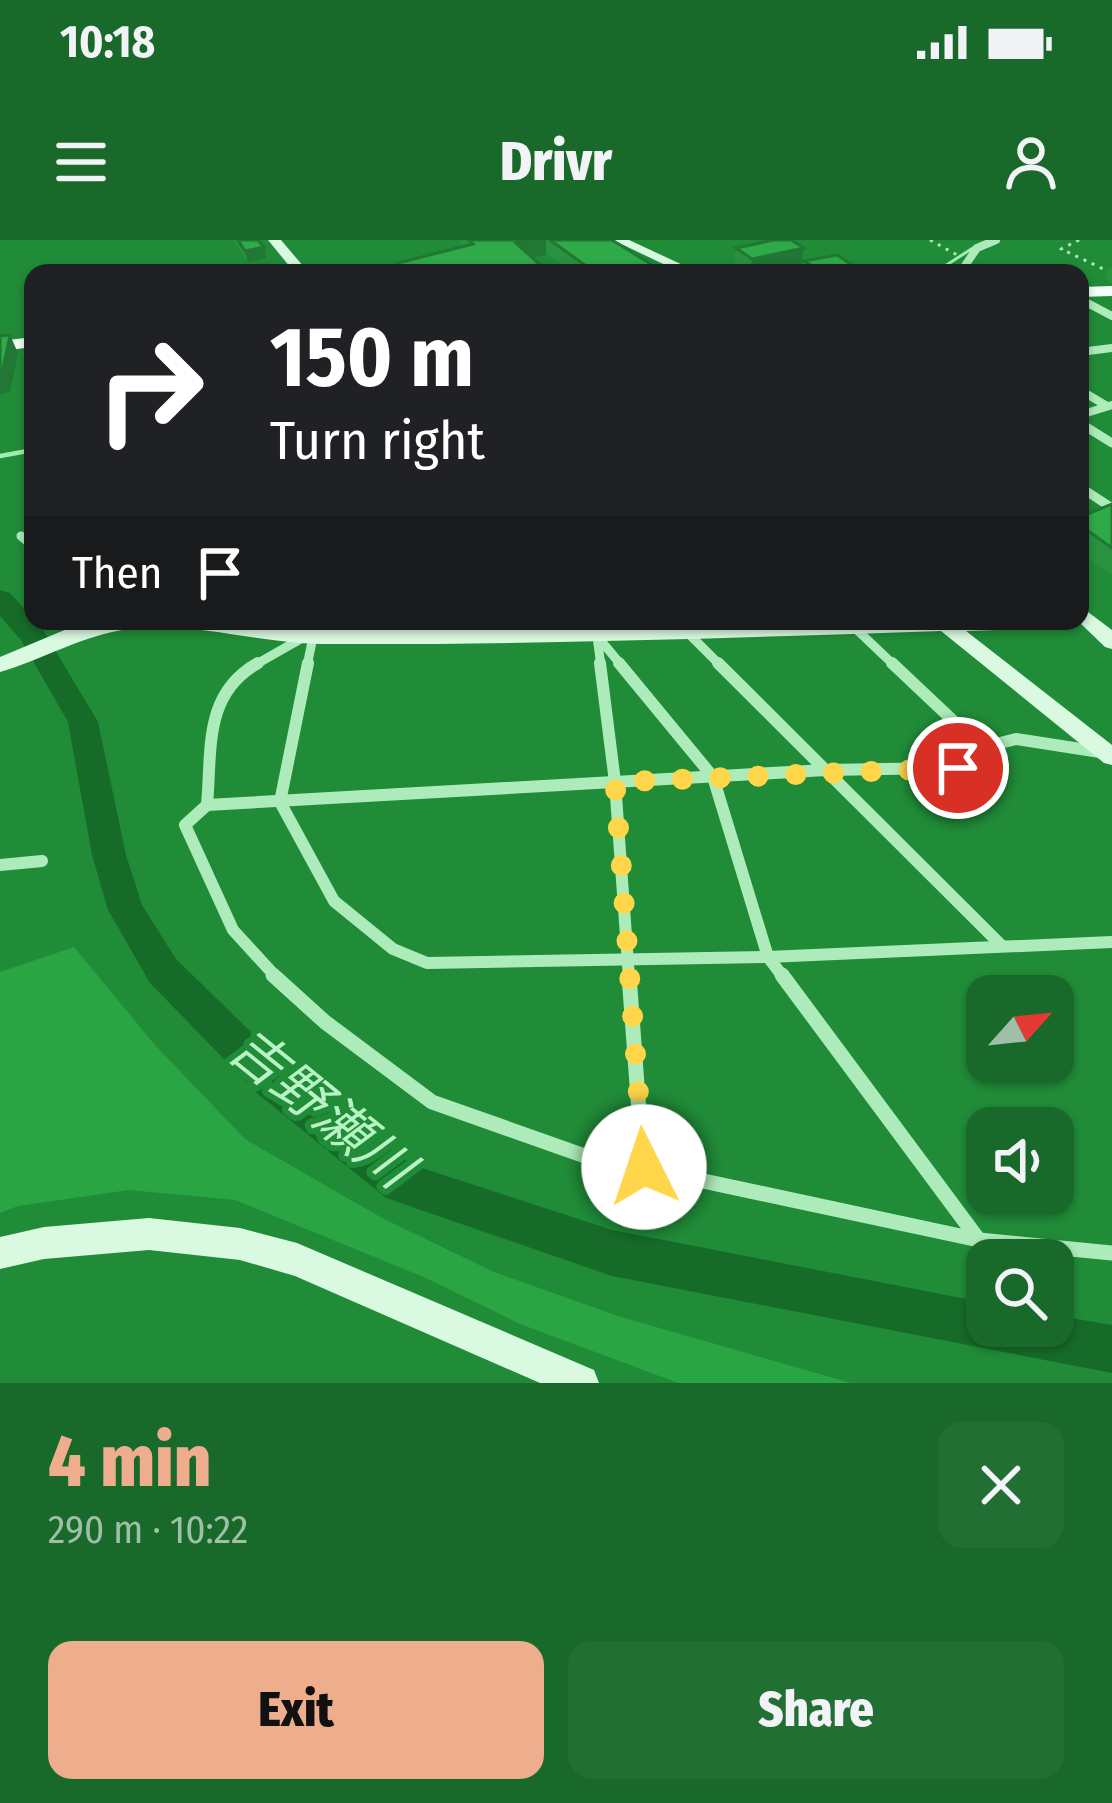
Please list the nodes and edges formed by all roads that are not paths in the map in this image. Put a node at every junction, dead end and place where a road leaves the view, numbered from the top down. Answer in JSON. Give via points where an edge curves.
{"nodes":[{"id":1,"x":274,"y":240,"type":"edge"},
{"id":2,"x":996,"y":240,"type":"edge"},
{"id":3,"x":622,"y":245,"type":"edge"},
{"id":4,"x":294,"y":264,"type":"edge"},
{"id":5,"x":670,"y":264,"type":"edge"},
{"id":6,"x":968,"y":264,"type":"edge"},
{"id":7,"x":1089,"y":301,"type":"edge"},
{"id":8,"x":1101,"y":310,"type":"junction"},
{"id":9,"x":1089,"y":314,"type":"edge"},
{"id":10,"x":1112,"y":316,"type":"edge"},
{"id":11,"x":21,"y":536,"type":"dead end"},
{"id":12,"x":24,"y":538,"type":"edge"},
{"id":13,"x":84,"y":630,"type":"edge"},
{"id":14,"x":249,"y":630,"type":"edge"},
{"id":15,"x":528,"y":630,"type":"edge"},
{"id":16,"x":591,"y":630,"type":"edge"},
{"id":17,"x":593,"y":630,"type":"edge"},
{"id":18,"x":630,"y":630,"type":"edge"},
{"id":19,"x":814,"y":630,"type":"edge"},
{"id":20,"x":857,"y":630,"type":"edge"},
{"id":21,"x":953,"y":630,"type":"edge"},
{"id":22,"x":688,"y":633,"type":"junction"},
{"id":23,"x":309,"y":637,"type":"junction"},
{"id":24,"x":0,"y":665,"type":"edge"},
{"id":25,"x":1110,"y":755,"type":"edge"},
{"id":26,"x":1002,"y":766,"type":"junction"},
{"id":27,"x":826,"y":770,"type":"junction"},
{"id":28,"x":713,"y":777,"type":"junction"},
{"id":29,"x":615,"y":782,"type":"junction"},
{"id":30,"x":280,"y":802,"type":"junction"},
{"id":31,"x":207,"y":805,"type":"junction"},
{"id":32,"x":42,"y":861,"type":"dead end"},
{"id":33,"x":0,"y":865,"type":"edge"},
{"id":34,"x":1112,"y":942,"type":"edge"},
{"id":35,"x":1001,"y":946,"type":"junction"},
{"id":36,"x":768,"y":957,"type":"junction"},
{"id":37,"x":630,"y":958,"type":"junction"},
{"id":38,"x":644,"y":1167,"type":"junction"},
{"id":39,"x":974,"y":1239,"type":"edge"},
{"id":40,"x":978,"y":1239,"type":"edge"},
{"id":41,"x":1074,"y":1249,"type":"edge"},
{"id":42,"x":1112,"y":1252,"type":"edge"},
{"id":43,"x":0,"y":1253,"type":"edge"},
{"id":44,"x":581,"y":1383,"type":"edge"}],
"edges":[{"from":1,"to":4,"type":"street"},
{"from":2,"to":6,"type":"street","via":[[977,248]]},
{"from":3,"to":5,"type":"street"},
{"from":7,"to":8,"type":"street"},
{"from":8,"to":9,"type":"street"},
{"from":8,"to":10,"type":"street"},
{"from":11,"to":12,"type":"street"},
{"from":13,"to":24,"type":"street"},
{"from":14,"to":23,"type":"street"},
{"from":15,"to":23,"type":"street"},
{"from":16,"to":29,"type":"street"},
{"from":17,"to":28,"type":"street"},
{"from":18,"to":22,"type":"street"},
{"from":19,"to":22,"type":"street"},
{"from":20,"to":26,"type":"street"},
{"from":21,"to":25,"type":"street"},
{"from":22,"to":27,"type":"street"},
{"from":23,"to":30,"type":"street"},
{"from":23,"to":31,"type":"street","via":[[242,672],[217,700]]},
{"from":25,"to":26,"type":"street","via":[[1016,739],[996,743]]},
{"from":26,"to":27,"type":"street"},
{"from":27,"to":28,"type":"street"},
{"from":27,"to":35,"type":"street"},
{"from":28,"to":29,"type":"street"},
{"from":28,"to":36,"type":"street"},
{"from":29,"to":30,"type":"street"},
{"from":29,"to":37,"type":"street"},
{"from":30,"to":31,"type":"street"},
{"from":30,"to":37,"type":"street","via":[[334,901],[393,949],[427,963]]},
{"from":31,"to":38,"type":"street","via":[[185,825],[233,930],[325,1022],[432,1102],[582,1155]]},
{"from":32,"to":33,"type":"street"},
{"from":34,"to":35,"type":"street"},
{"from":35,"to":36,"type":"street"},
{"from":36,"to":37,"type":"street"},
{"from":36,"to":40,"type":"street"},
{"from":37,"to":38,"type":"street"},
{"from":38,"to":39,"type":"street"},
{"from":41,"to":42,"type":"street"},
{"from":43,"to":44,"type":"street","via":[[149,1234],[240,1244],[297,1260]]}]}
